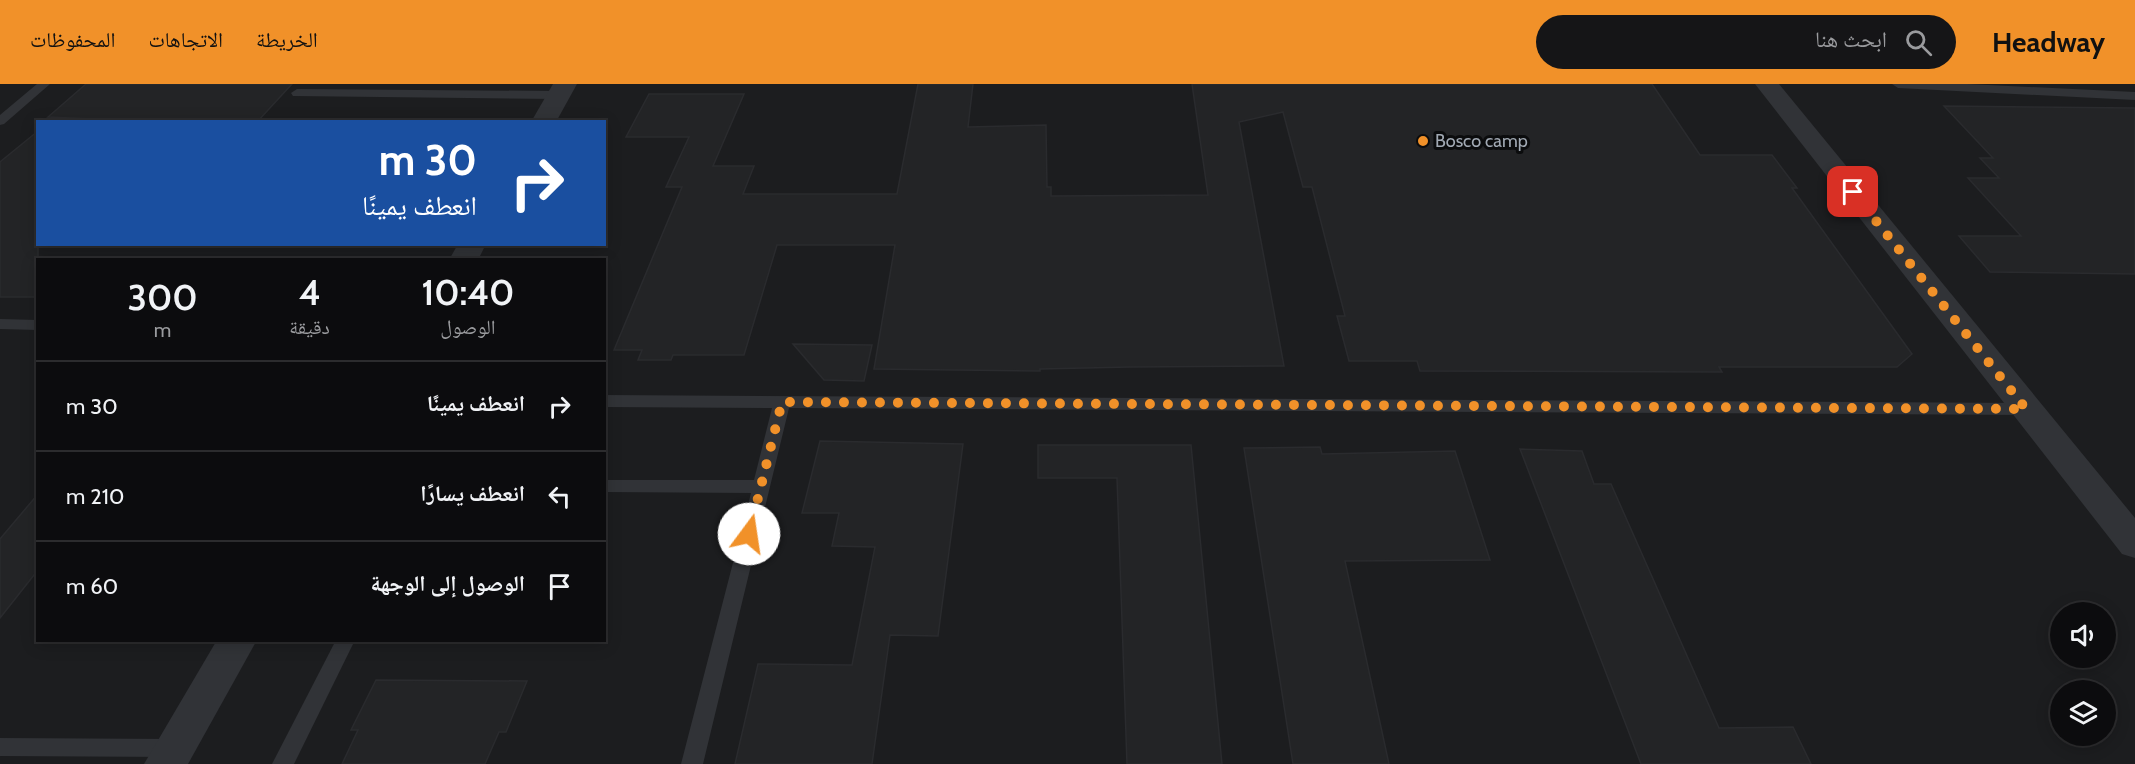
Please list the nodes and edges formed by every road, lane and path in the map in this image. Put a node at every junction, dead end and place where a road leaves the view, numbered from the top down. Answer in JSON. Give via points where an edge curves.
{"nodes":[{"id":1,"x":44,"y":84,"type":"edge"},
{"id":2,"x":1767,"y":84,"type":"edge"},
{"id":3,"x":1898,"y":84,"type":"edge"},
{"id":4,"x":2127,"y":84,"type":"edge"},
{"id":5,"x":562,"y":89,"type":"edge"},
{"id":6,"x":2135,"y":90,"type":"edge"},
{"id":7,"x":297,"y":93,"type":"dead end"},
{"id":8,"x":2135,"y":96,"type":"edge"},
{"id":9,"x":0,"y":108,"type":"edge"},
{"id":10,"x":15,"y":108,"type":"junction"},
{"id":11,"x":0,"y":120,"type":"edge"},
{"id":12,"x":544,"y":120,"type":"edge"},
{"id":13,"x":0,"y":324,"type":"edge"},
{"id":14,"x":36,"y":325,"type":"edge"},
{"id":15,"x":606,"y":401,"type":"edge"},
{"id":16,"x":782,"y":402,"type":"junction"},
{"id":17,"x":2026,"y":409,"type":"junction"},
{"id":18,"x":606,"y":486,"type":"edge"},
{"id":19,"x":761,"y":487,"type":"junction"},
{"id":20,"x":2135,"y":544,"type":"edge"},
{"id":21,"x":237,"y":642,"type":"edge"},
{"id":22,"x":345,"y":642,"type":"edge"},
{"id":23,"x":0,"y":747,"type":"edge"},
{"id":24,"x":169,"y":756,"type":"edge"},
{"id":25,"x":283,"y":764,"type":"edge"},
{"id":26,"x":692,"y":764,"type":"edge"}],
"edges":[{"from":1,"to":10,"type":"lane"},
{"from":2,"to":17,"type":"street"},
{"from":3,"to":8,"type":"lane"},
{"from":4,"to":6,"type":"lane"},
{"from":5,"to":7,"type":"lane"},
{"from":5,"to":12,"type":"street"},
{"from":9,"to":10,"type":"lane"},
{"from":10,"to":11,"type":"lane"},
{"from":13,"to":14,"type":"lane"},
{"from":15,"to":16,"type":"lane"},
{"from":16,"to":17,"type":"lane"},
{"from":16,"to":19,"type":"lane"},
{"from":17,"to":20,"type":"street"},
{"from":18,"to":19,"type":"lane"},
{"from":19,"to":26,"type":"lane"},
{"from":21,"to":24,"type":"street"},
{"from":22,"to":25,"type":"lane"},
{"from":23,"to":24,"type":"lane"}]}
